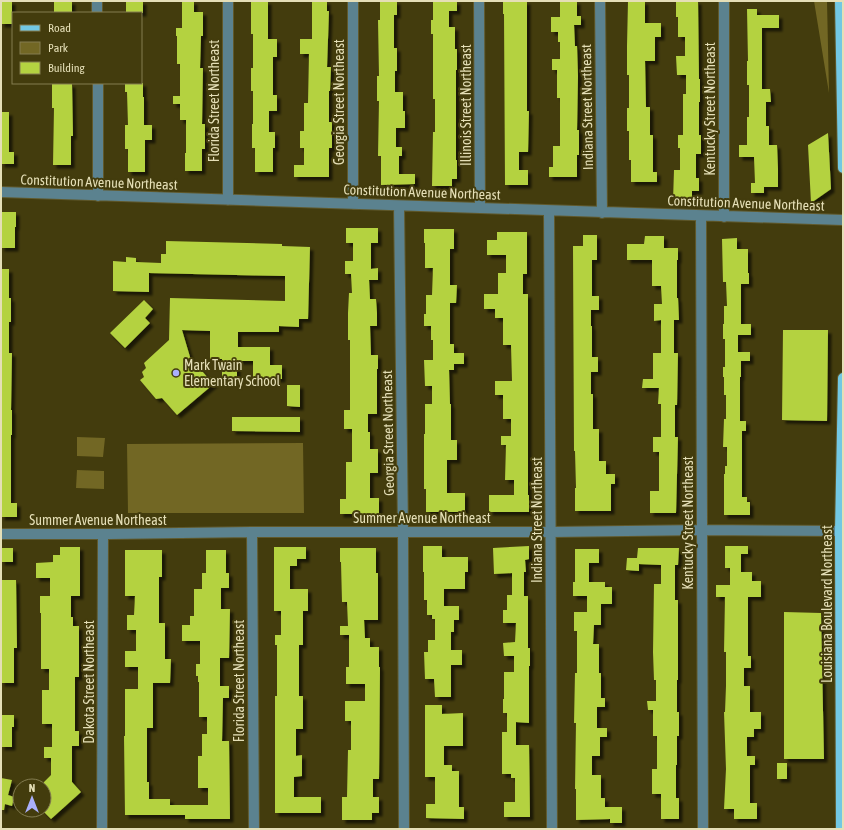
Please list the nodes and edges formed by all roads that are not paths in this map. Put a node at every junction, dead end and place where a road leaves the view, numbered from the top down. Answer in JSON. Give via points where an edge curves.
{"nodes":[{"id":1,"x":97,"y":1,"type":"edge"},
{"id":2,"x":228,"y":1,"type":"edge"},
{"id":3,"x":353,"y":1,"type":"edge"},
{"id":4,"x":479,"y":1,"type":"edge"},
{"id":5,"x":600,"y":1,"type":"edge"},
{"id":6,"x":724,"y":1,"type":"edge"},
{"id":7,"x":840,"y":1,"type":"edge"},
{"id":8,"x":97,"y":12,"type":"edge"},
{"id":9,"x":98,"y":84,"type":"edge"},
{"id":10,"x":843,"y":168,"type":"edge"},
{"id":11,"x":1,"y":192,"type":"edge"},
{"id":12,"x":98,"y":196,"type":"junction"},
{"id":13,"x":228,"y":200,"type":"junction"},
{"id":14,"x":353,"y":204,"type":"junction"},
{"id":15,"x":399,"y":206,"type":"junction"},
{"id":16,"x":480,"y":208,"type":"junction"},
{"id":17,"x":549,"y":211,"type":"junction"},
{"id":18,"x":602,"y":213,"type":"junction"},
{"id":19,"x":701,"y":216,"type":"junction"},
{"id":20,"x":724,"y":217,"type":"junction"},
{"id":21,"x":843,"y":220,"type":"edge"},
{"id":22,"x":843,"y":378,"type":"edge"},
{"id":23,"x":702,"y":530,"type":"junction"},
{"id":24,"x":842,"y":531,"type":"edge"},
{"id":25,"x":252,"y":532,"type":"junction"},
{"id":26,"x":403,"y":532,"type":"junction"},
{"id":27,"x":551,"y":532,"type":"junction"},
{"id":28,"x":1,"y":534,"type":"edge"},
{"id":29,"x":103,"y":534,"type":"junction"},
{"id":30,"x":102,"y":829,"type":"edge"},
{"id":31,"x":254,"y":829,"type":"edge"},
{"id":32,"x":404,"y":829,"type":"edge"},
{"id":33,"x":552,"y":829,"type":"edge"},
{"id":34,"x":703,"y":829,"type":"edge"},
{"id":35,"x":841,"y":829,"type":"edge"}],
"edges":[{"from":1,"to":8,"type":"street"},
{"from":2,"to":13,"type":"street","name":"Florida Street Northeast"},
{"from":3,"to":14,"type":"street","name":"Georgia Street Northeast"},
{"from":4,"to":16,"type":"street","name":"Illinois Street Northeast"},
{"from":5,"to":18,"type":"street","name":"Indiana Street Northeast"},
{"from":6,"to":20,"type":"street","name":"Kentucky Street Northeast"},
{"from":7,"to":10,"type":"main road"},
{"from":9,"to":12,"type":"street"},
{"from":11,"to":12,"type":"street","name":"Constitution Avenue Northeast"},
{"from":12,"to":13,"type":"street","name":"Constitution Avenue Northeast"},
{"from":13,"to":14,"type":"street","name":"Constitution Avenue Northeast"},
{"from":14,"to":15,"type":"street","name":"Constitution Avenue Northeast"},
{"from":15,"to":16,"type":"street","name":"Constitution Avenue Northeast"},
{"from":15,"to":26,"type":"street","name":"Georgia Street Northeast"},
{"from":16,"to":17,"type":"street","name":"Constitution Avenue Northeast"},
{"from":17,"to":18,"type":"street","name":"Constitution Avenue Northeast"},
{"from":17,"to":27,"type":"street","name":"Indiana Street Northeast"},
{"from":18,"to":19,"type":"street","name":"Constitution Avenue Northeast"},
{"from":19,"to":20,"type":"street","name":"Constitution Avenue Northeast"},
{"from":19,"to":23,"type":"street","name":"Kentucky Street Northeast"},
{"from":20,"to":21,"type":"street","name":"Constitution Avenue Northeast"},
{"from":22,"to":24,"type":"main road","name":"Louisiana Boulevard Northeast"},
{"from":23,"to":24,"type":"street","name":"Summer Avenue Northeast"},
{"from":23,"to":27,"type":"street","name":"Summer Avenue Northeast"},
{"from":23,"to":34,"type":"street","name":"Kentucky Street Northeast"},
{"from":24,"to":35,"type":"main road","name":"Louisiana Boulevard Northeast"},
{"from":25,"to":26,"type":"street","name":"Summer Avenue Northeast"},
{"from":25,"to":29,"type":"street","name":"Summer Avenue Northeast"},
{"from":25,"to":31,"type":"street","name":"Florida Street Northeast"},
{"from":26,"to":27,"type":"street","name":"Summer Avenue Northeast"},
{"from":26,"to":32,"type":"street","name":"Georgia Street Northeast"},
{"from":27,"to":33,"type":"street","name":"Indiana Street Northeast"},
{"from":28,"to":29,"type":"street","name":"Summer Avenue Northeast"},
{"from":29,"to":30,"type":"street","name":"Dakota Street Northeast"}]}
